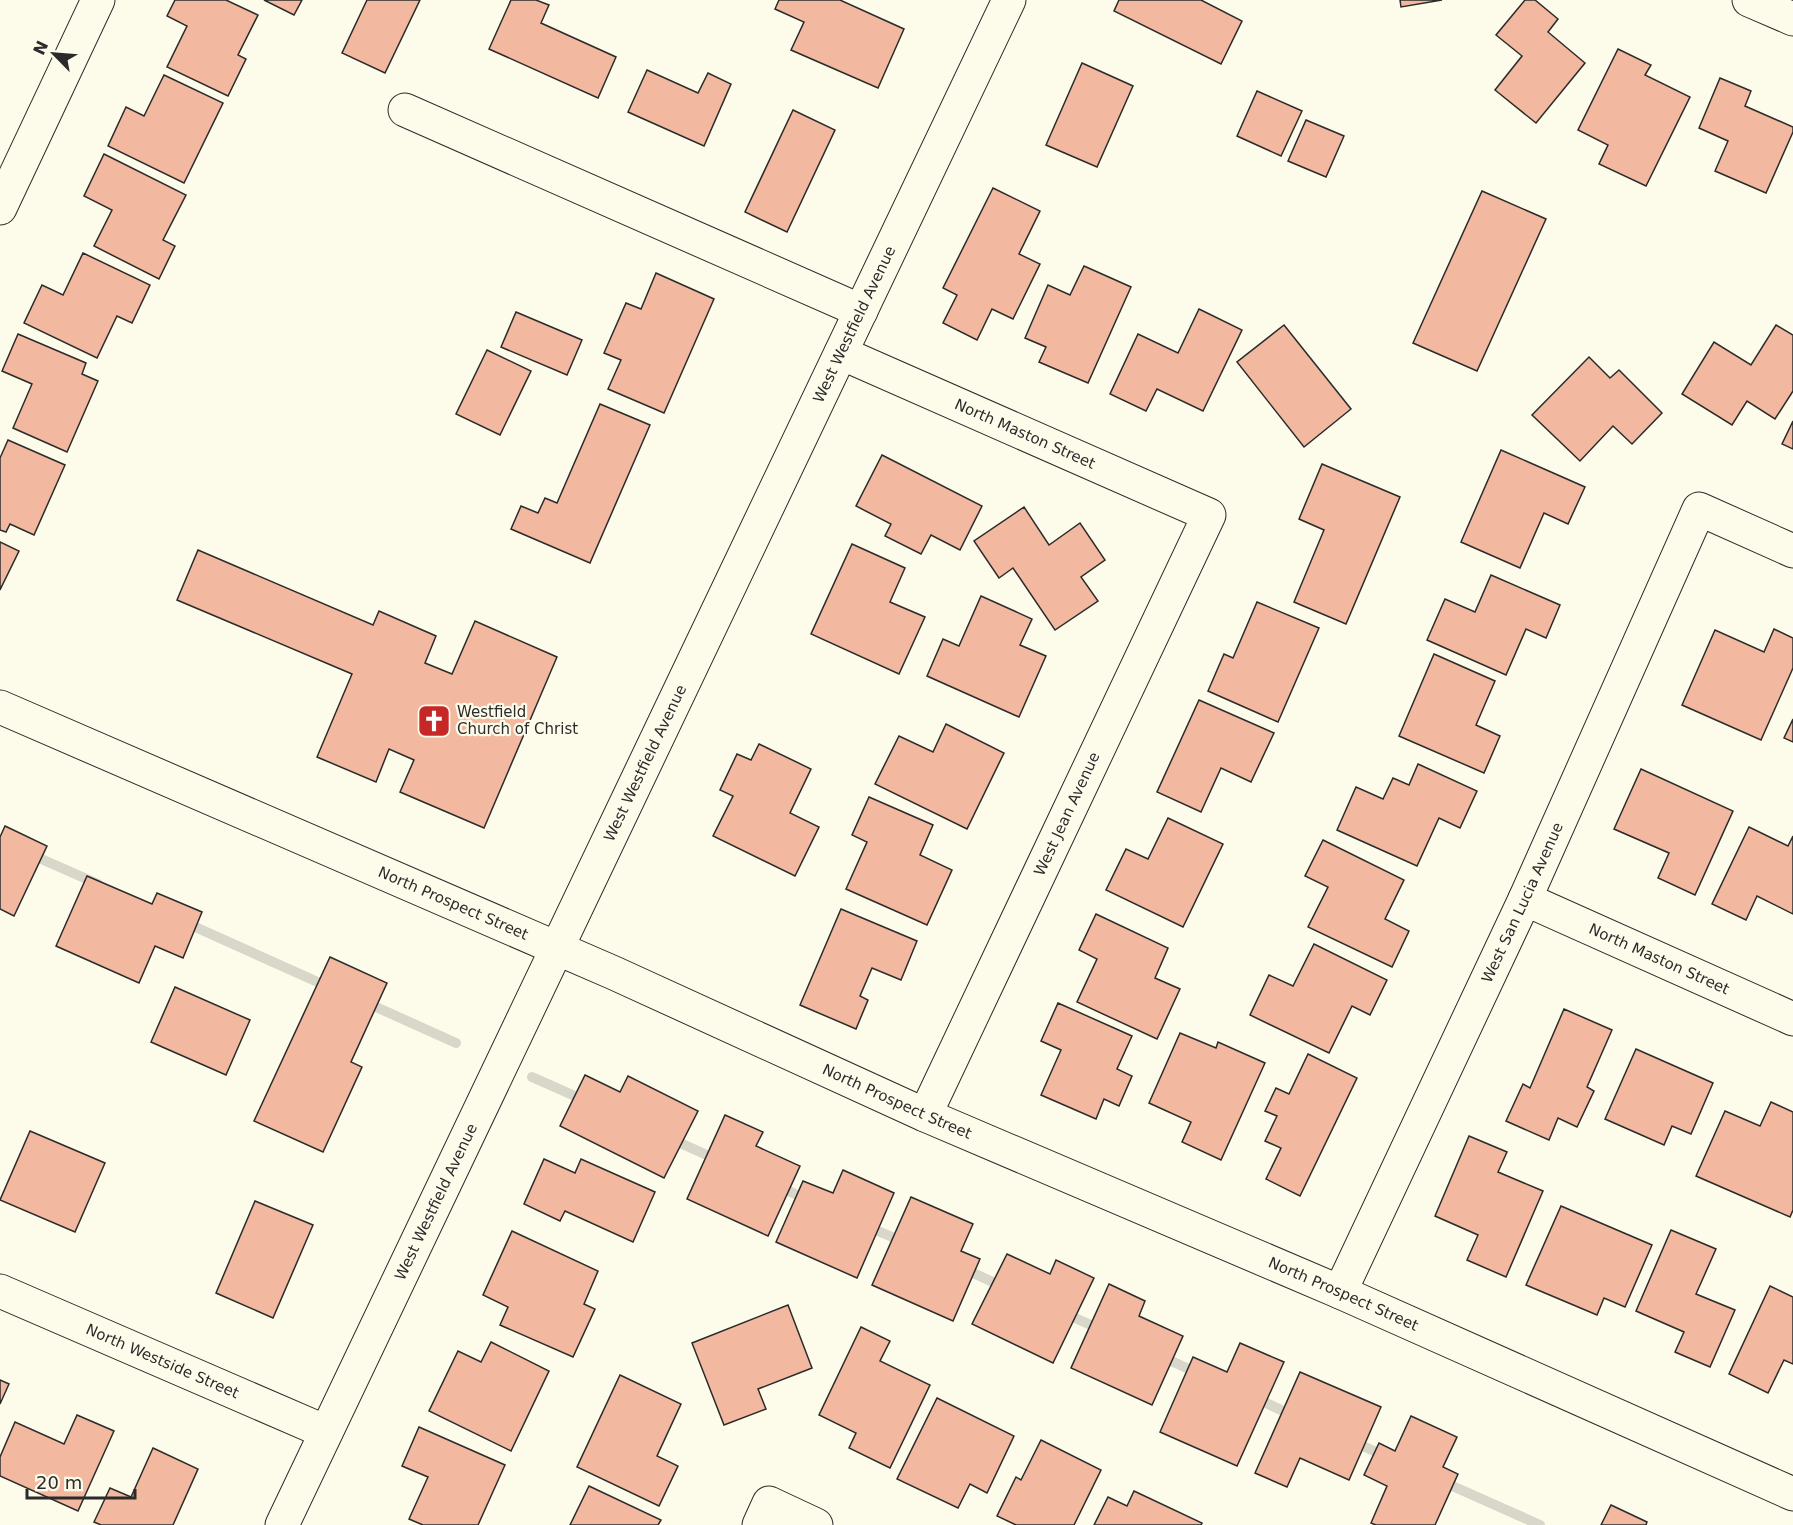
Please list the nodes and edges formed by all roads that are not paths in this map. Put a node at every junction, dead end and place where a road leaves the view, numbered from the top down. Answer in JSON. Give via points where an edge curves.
{"nodes":[{"id":1,"x":98,"y":0,"type":"edge"},
{"id":2,"x":1009,"y":0,"type":"edge"},
{"id":3,"x":1749,"y":0,"type":"edge"},
{"id":4,"x":1793,"y":19,"type":"edge"},
{"id":5,"x":405,"y":110,"type":"dead end"},
{"id":6,"x":0,"y":208,"type":"edge"},
{"id":7,"x":861,"y":311,"type":"junction"},
{"id":8,"x":841,"y":353,"type":"junction"},
{"id":9,"x":1209,"y":514,"type":"joint"},
{"id":10,"x":1793,"y":551,"type":"edge"},
{"id":11,"x":0,"y":707,"type":"edge"},
{"id":12,"x":1525,"y":899,"type":"junction"},
{"id":13,"x":557,"y":949,"type":"junction"},
{"id":14,"x":1793,"y":1019,"type":"edge"},
{"id":15,"x":926,"y":1114,"type":"junction"},
{"id":16,"x":0,"y":1291,"type":"edge"},
{"id":17,"x":1340,"y":1292,"type":"junction"},
{"id":18,"x":326,"y":1432,"type":"junction"},
{"id":19,"x":1793,"y":1494,"type":"edge"},
{"id":20,"x":764,"y":1514,"type":"edge"},
{"id":21,"x":282,"y":1525,"type":"edge"},
{"id":22,"x":816,"y":1525,"type":"edge"}],
"edges":[{"from":1,"to":6,"type":"street"},
{"from":2,"to":7,"type":"street","name":"West Westfield Avenue"},
{"from":3,"to":4,"type":"street"},
{"from":5,"to":7,"type":"street"},
{"from":7,"to":8,"type":"street","name":"West Westfield Avenue"},
{"from":8,"to":9,"type":"street","name":"North Maston Street"},
{"from":8,"to":13,"type":"street","name":"West Westfield Avenue"},
{"from":9,"to":15,"type":"street","name":"West Jean Avenue"},
{"from":10,"to":12,"type":"street","name":"West San Lucia Avenue","via":[[1699,509]]},
{"from":11,"to":13,"type":"street","name":"North Prospect Street"},
{"from":12,"to":14,"type":"street","name":"North Maston Street"},
{"from":12,"to":17,"type":"street","name":"West San Lucia Avenue"},
{"from":13,"to":15,"type":"street","name":"North Prospect Street"},
{"from":13,"to":18,"type":"street","name":"West Westfield Avenue"},
{"from":15,"to":17,"type":"street","name":"North Prospect Street"},
{"from":16,"to":18,"type":"street","name":"North Westside Street"},
{"from":17,"to":19,"type":"street","name":"North Prospect Street"},
{"from":18,"to":21,"type":"street","name":"West Westfield Avenue"},
{"from":20,"to":22,"type":"street"}]}
